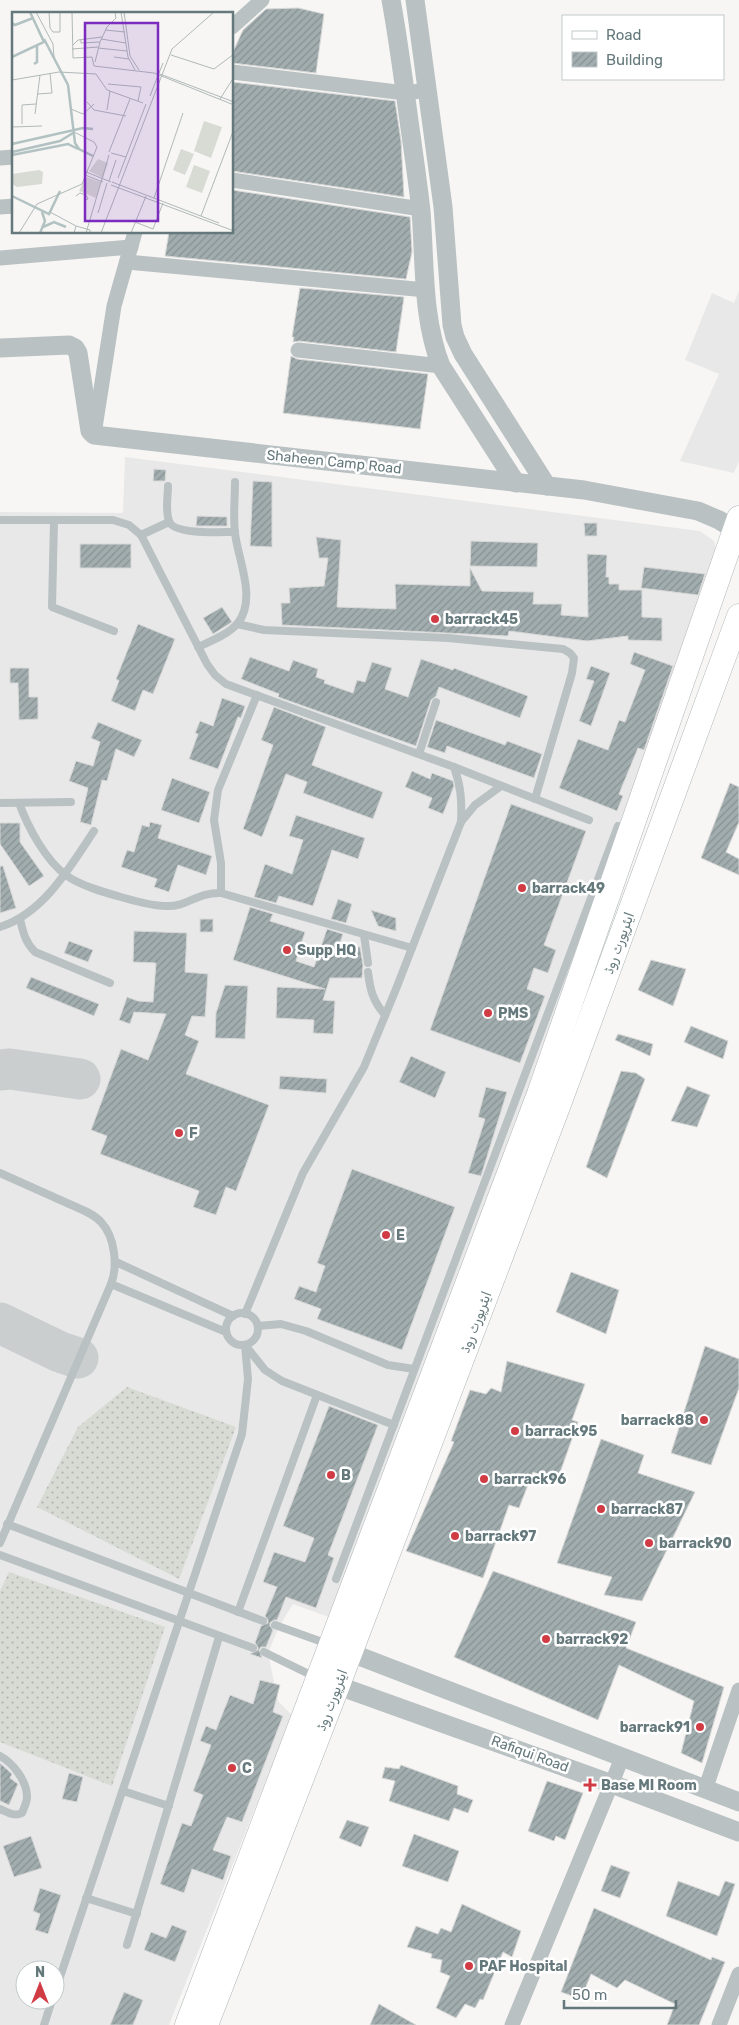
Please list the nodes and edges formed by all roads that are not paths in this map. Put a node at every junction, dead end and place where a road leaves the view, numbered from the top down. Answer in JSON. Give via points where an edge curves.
{"nodes":[{"id":1,"x":262,"y":0,"type":"edge"},
{"id":2,"x":391,"y":0,"type":"edge"},
{"id":3,"x":416,"y":0,"type":"edge"},
{"id":4,"x":234,"y":25,"type":"edge"},
{"id":5,"x":234,"y":72,"type":"edge"},
{"id":6,"x":428,"y":90,"type":"junction"},
{"id":7,"x":405,"y":93,"type":"junction"},
{"id":8,"x":234,"y":180,"type":"edge"},
{"id":9,"x":421,"y":209,"type":"junction"},
{"id":10,"x":131,"y":247,"type":"edge"},
{"id":11,"x":0,"y":258,"type":"edge"},
{"id":12,"x":426,"y":290,"type":"junction"},
{"id":13,"x":0,"y":348,"type":"edge"},
{"id":14,"x":298,"y":350,"type":"dead end"},
{"id":15,"x":442,"y":366,"type":"junction"},
{"id":16,"x":94,"y":436,"type":"junction"},
{"id":17,"x":235,"y":482,"type":"dead end"},
{"id":18,"x":516,"y":482,"type":"junction"},
{"id":19,"x":168,"y":486,"type":"dead end"},
{"id":20,"x":547,"y":486,"type":"junction"},
{"id":21,"x":0,"y":520,"type":"edge"},
{"id":22,"x":54,"y":521,"type":"junction"},
{"id":23,"x":169,"y":522,"type":"junction"},
{"id":24,"x":738,"y":527,"type":"edge"},
{"id":25,"x":235,"y":532,"type":"junction"},
{"id":26,"x":141,"y":535,"type":"junction"},
{"id":27,"x":739,"y":616,"type":"edge"},
{"id":28,"x":237,"y":624,"type":"junction"},
{"id":29,"x":114,"y":631,"type":"dead end"},
{"id":30,"x":198,"y":646,"type":"junction"},
{"id":31,"x":257,"y":695,"type":"junction"},
{"id":32,"x":436,"y":702,"type":"dead end"},
{"id":33,"x":419,"y":754,"type":"junction"},
{"id":34,"x":454,"y":767,"type":"junction"},
{"id":35,"x":501,"y":786,"type":"junction"},
{"id":36,"x":535,"y":799,"type":"junction"},
{"id":37,"x":71,"y":802,"type":"dead end"},
{"id":38,"x":0,"y":803,"type":"edge"},
{"id":39,"x":18,"y":803,"type":"junction"},
{"id":40,"x":588,"y":820,"type":"dead end"},
{"id":41,"x":461,"y":822,"type":"junction"},
{"id":42,"x":618,"y":826,"type":"dead end"},
{"id":43,"x":94,"y":831,"type":"dead end"},
{"id":44,"x":65,"y":875,"type":"junction"},
{"id":45,"x":221,"y":893,"type":"junction"},
{"id":46,"x":20,"y":919,"type":"junction"},
{"id":47,"x":0,"y":928,"type":"edge"},
{"id":48,"x":364,"y":935,"type":"junction"},
{"id":49,"x":412,"y":948,"type":"junction"},
{"id":50,"x":368,"y":963,"type":"dead end"},
{"id":51,"x":368,"y":972,"type":"dead end"},
{"id":52,"x":110,"y":983,"type":"dead end"},
{"id":53,"x":385,"y":1015,"type":"junction"},
{"id":54,"x":0,"y":1173,"type":"edge"},
{"id":55,"x":116,"y":1262,"type":"junction"},
{"id":56,"x":111,"y":1284,"type":"junction"},
{"id":57,"x":245,"y":1314,"type":"junction"},
{"id":58,"x":233,"y":1316,"type":"junction"},
{"id":59,"x":258,"y":1326,"type":"junction"},
{"id":60,"x":226,"y":1332,"type":"junction"},
{"id":61,"x":245,"y":1345,"type":"junction"},
{"id":62,"x":414,"y":1369,"type":"junction"},
{"id":63,"x":316,"y":1395,"type":"junction"},
{"id":64,"x":394,"y":1425,"type":"junction"},
{"id":65,"x":8,"y":1524,"type":"junction"},
{"id":66,"x":0,"y":1543,"type":"edge"},
{"id":67,"x":0,"y":1555,"type":"edge"},
{"id":68,"x":336,"y":1579,"type":"dead end"},
{"id":69,"x":188,"y":1594,"type":"junction"},
{"id":70,"x":238,"y":1612,"type":"junction"},
{"id":71,"x":179,"y":1621,"type":"junction"},
{"id":72,"x":263,"y":1621,"type":"dead end"},
{"id":73,"x":275,"y":1625,"type":"dead end"},
{"id":74,"x":218,"y":1637,"type":"junction"},
{"id":75,"x":252,"y":1648,"type":"dead end"},
{"id":76,"x":341,"y":1649,"type":"junction"},
{"id":77,"x":264,"y":1652,"type":"dead end"},
{"id":78,"x":329,"y":1682,"type":"junction"},
{"id":79,"x":739,"y":1690,"type":"edge"},
{"id":80,"x":0,"y":1756,"type":"edge"},
{"id":81,"x":622,"y":1758,"type":"junction"},
{"id":82,"x":612,"y":1784,"type":"junction"},
{"id":83,"x":705,"y":1790,"type":"junction"},
{"id":84,"x":123,"y":1791,"type":"junction"},
{"id":85,"x":739,"y":1802,"type":"edge"},
{"id":86,"x":169,"y":1806,"type":"junction"},
{"id":87,"x":0,"y":1808,"type":"edge"},
{"id":88,"x":739,"y":1832,"type":"edge"},
{"id":89,"x":86,"y":1898,"type":"junction"},
{"id":90,"x":137,"y":1914,"type":"junction"},
{"id":91,"x":127,"y":1945,"type":"dead end"},
{"id":92,"x":65,"y":1962,"type":"edge"},
{"id":93,"x":739,"y":1974,"type":"edge"},
{"id":94,"x":49,"y":2010,"type":"edge"},
{"id":95,"x":44,"y":2025,"type":"edge"},
{"id":96,"x":187,"y":2025,"type":"edge"},
{"id":97,"x":206,"y":2025,"type":"edge"},
{"id":98,"x":512,"y":2025,"type":"edge"},
{"id":99,"x":719,"y":2025,"type":"edge"}],
"edges":[{"from":1,"to":4,"type":"street"},
{"from":2,"to":7,"type":"street"},
{"from":3,"to":6,"type":"street"},
{"from":5,"to":7,"type":"street"},
{"from":6,"to":7,"type":"street"},
{"from":6,"to":20,"type":"street","via":[[455,337]]},
{"from":7,"to":9,"type":"street"},
{"from":8,"to":9,"type":"street"},
{"from":9,"to":12,"type":"street"},
{"from":10,"to":11,"type":"street"},
{"from":10,"to":12,"type":"street"},
{"from":10,"to":16,"type":"street","via":[[114,306]]},
{"from":12,"to":15,"type":"street","via":[[430,332]]},
{"from":13,"to":16,"type":"street","via":[[69,345],[75,348],[90,431]]},
{"from":14,"to":15,"type":"street"},
{"from":15,"to":18,"type":"street"},
{"from":16,"to":18,"type":"street","name":"Shaheen Camp Road"},
{"from":17,"to":25,"type":"lane"},
{"from":18,"to":20,"type":"street","name":"Shaheen Camp Road"},
{"from":19,"to":23,"type":"lane"},
{"from":20,"to":24,"type":"street","name":"Shaheen Camp Road","via":[[682,507]]},
{"from":21,"to":22,"type":"lane"},
{"from":22,"to":26,"type":"lane","via":[[113,520],[130,525]]},
{"from":22,"to":29,"type":"lane","via":[[52,607]]},
{"from":23,"to":25,"type":"lane","via":[[182,530]]},
{"from":23,"to":26,"type":"lane"},
{"from":24,"to":76,"type":"main road"},
{"from":25,"to":28,"type":"lane","via":[[245,589],[245,604]]},
{"from":26,"to":30,"type":"lane"},
{"from":27,"to":76,"type":"main road","name":"ایئرپورٹ روڈ","via":[[559,1104]]},
{"from":28,"to":30,"type":"lane"},
{"from":28,"to":36,"type":"lane","via":[[264,630],[448,638],[563,649],[570,653],[574,658],[572,673]]},
{"from":30,"to":31,"type":"lane","via":[[215,675],[226,684]]},
{"from":31,"to":33,"type":"lane"},
{"from":31,"to":45,"type":"lane","via":[[218,790],[214,820],[221,863]]},
{"from":32,"to":33,"type":"lane"},
{"from":33,"to":34,"type":"lane"},
{"from":34,"to":35,"type":"lane"},
{"from":34,"to":41,"type":"lane","via":[[462,798]]},
{"from":35,"to":36,"type":"lane"},
{"from":35,"to":41,"type":"lane","via":[[476,804]]},
{"from":36,"to":40,"type":"lane"},
{"from":37,"to":39,"type":"lane"},
{"from":38,"to":39,"type":"lane"},
{"from":39,"to":44,"type":"lane","via":[[37,842]]},
{"from":41,"to":49,"type":"lane"},
{"from":42,"to":62,"type":"lane"},
{"from":43,"to":44,"type":"lane"},
{"from":44,"to":45,"type":"lane","via":[[116,896],[166,906],[184,904],[208,892]]},
{"from":44,"to":46,"type":"lane"},
{"from":45,"to":48,"type":"lane"},
{"from":46,"to":47,"type":"lane"},
{"from":46,"to":52,"type":"lane","via":[[23,934],[35,952]]},
{"from":48,"to":49,"type":"lane"},
{"from":48,"to":50,"type":"lane"},
{"from":49,"to":53,"type":"lane"},
{"from":51,"to":53,"type":"lane","via":[[371,995]]},
{"from":53,"to":57,"type":"lane","via":[[364,1067],[303,1173]]},
{"from":54,"to":55,"type":"lane","via":[[101,1222],[110,1236]]},
{"from":55,"to":56,"type":"lane"},
{"from":55,"to":58,"type":"lane"},
{"from":56,"to":60,"type":"lane"},
{"from":56,"to":65,"type":"lane"},
{"from":57,"to":58,"type":"lane"},
{"from":57,"to":59,"type":"lane","via":[[256,1320]]},
{"from":58,"to":60,"type":"lane"},
{"from":59,"to":61,"type":"lane","via":[[255,1338]]},
{"from":59,"to":62,"type":"lane","via":[[281,1324],[388,1365]]},
{"from":60,"to":61,"type":"lane","via":[[233,1342]]},
{"from":61,"to":63,"type":"lane","via":[[266,1370],[282,1381]]},
{"from":61,"to":69,"type":"lane","via":[[248,1379],[242,1434]]},
{"from":62,"to":64,"type":"lane"},
{"from":63,"to":64,"type":"lane"},
{"from":63,"to":70,"type":"lane"},
{"from":64,"to":68,"type":"lane"},
{"from":65,"to":66,"type":"lane"},
{"from":65,"to":69,"type":"lane"},
{"from":67,"to":71,"type":"lane"},
{"from":69,"to":70,"type":"lane"},
{"from":69,"to":71,"type":"lane"},
{"from":70,"to":72,"type":"lane"},
{"from":71,"to":74,"type":"lane"},
{"from":71,"to":84,"type":"lane"},
{"from":73,"to":76,"type":"lane"},
{"from":74,"to":75,"type":"lane"},
{"from":74,"to":86,"type":"lane"},
{"from":76,"to":78,"type":"main road"},
{"from":76,"to":81,"type":"street","name":"Rafiqui Road"},
{"from":77,"to":78,"type":"lane"},
{"from":78,"to":82,"type":"street","name":"Rafiqui Road"},
{"from":78,"to":96,"type":"main road"},
{"from":78,"to":97,"type":"main road","name":"ایئرپورٹ روڈ"},
{"from":79,"to":83,"type":"street"},
{"from":80,"to":87,"type":"lane","via":[[16,1768],[27,1799],[22,1813],[14,1815]]},
{"from":81,"to":82,"type":"street"},
{"from":81,"to":83,"type":"street","name":"Rafiqui Road"},
{"from":82,"to":88,"type":"street","name":"Rafiqui Road"},
{"from":82,"to":98,"type":"street"},
{"from":83,"to":85,"type":"street","name":"Rafiqui Road"},
{"from":84,"to":86,"type":"lane"},
{"from":84,"to":89,"type":"lane"},
{"from":86,"to":90,"type":"lane"},
{"from":89,"to":90,"type":"lane"},
{"from":89,"to":92,"type":"lane"},
{"from":90,"to":91,"type":"lane"},
{"from":93,"to":99,"type":"street"},
{"from":94,"to":95,"type":"lane"}]}
